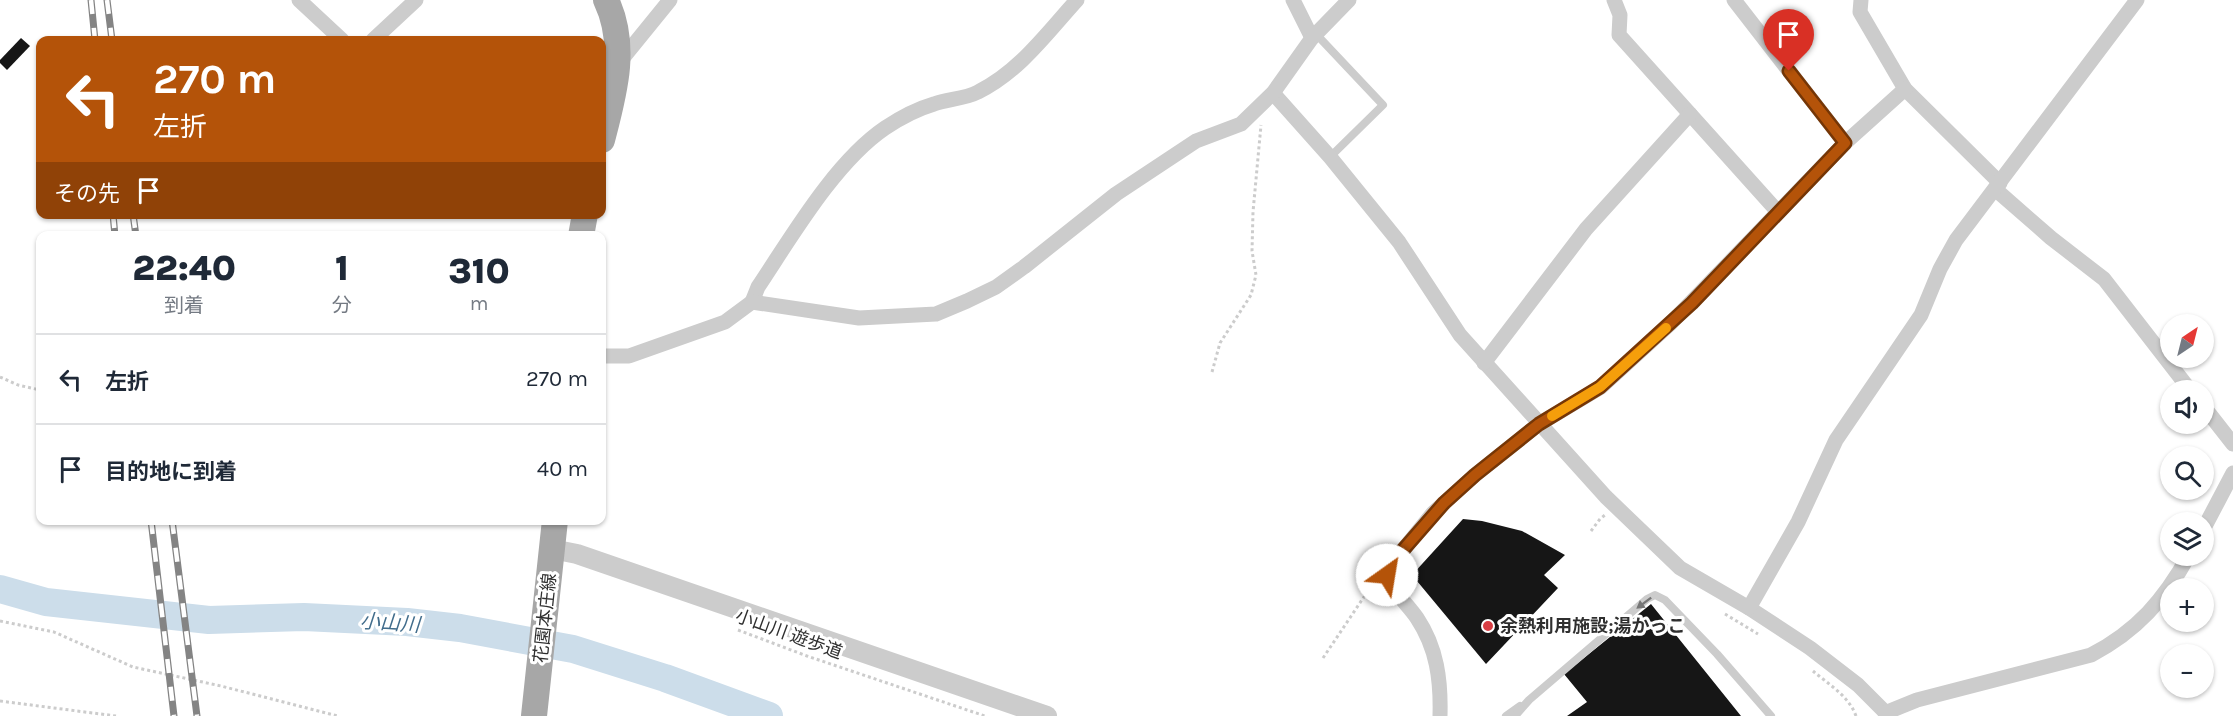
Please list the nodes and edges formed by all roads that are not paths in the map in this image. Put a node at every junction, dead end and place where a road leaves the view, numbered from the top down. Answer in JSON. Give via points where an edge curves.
{"nodes":[{"id":1,"x":299,"y":0,"type":"edge"},
{"id":2,"x":416,"y":0,"type":"edge"},
{"id":3,"x":606,"y":0,"type":"edge"},
{"id":4,"x":670,"y":0,"type":"edge"},
{"id":5,"x":1077,"y":0,"type":"edge"},
{"id":6,"x":1293,"y":0,"type":"edge"},
{"id":7,"x":1348,"y":0,"type":"edge"},
{"id":8,"x":1614,"y":0,"type":"edge"},
{"id":9,"x":1734,"y":0,"type":"edge"},
{"id":10,"x":1861,"y":0,"type":"edge"},
{"id":11,"x":2137,"y":0,"type":"edge"},
{"id":12,"x":338,"y":36,"type":"edge"},
{"id":13,"x":377,"y":36,"type":"edge"},
{"id":14,"x":1314,"y":36,"type":"junction"},
{"id":15,"x":618,"y":64,"type":"junction"},
{"id":16,"x":1905,"y":89,"type":"junction"},
{"id":17,"x":1268,"y":98,"type":"junction"},
{"id":18,"x":1690,"y":114,"type":"junction"},
{"id":19,"x":606,"y":124,"type":"edge"},
{"id":20,"x":1845,"y":143,"type":"junction"},
{"id":21,"x":1330,"y":157,"type":"junction"},
{"id":22,"x":1998,"y":186,"type":"junction"},
{"id":23,"x":1778,"y":212,"type":"junction"},
{"id":24,"x":752,"y":302,"type":"junction"},
{"id":25,"x":606,"y":356,"type":"edge"},
{"id":26,"x":1484,"y":363,"type":"junction"},
{"id":27,"x":2182,"y":380,"type":"edge"},
{"id":28,"x":2214,"y":420,"type":"edge"},
{"id":29,"x":1539,"y":424,"type":"junction"},
{"id":30,"x":2233,"y":444,"type":"edge"},
{"id":31,"x":2233,"y":473,"type":"edge"},
{"id":32,"x":2212,"y":512,"type":"edge"},
{"id":33,"x":555,"y":525,"type":"edge"},
{"id":34,"x":551,"y":561,"type":"junction"},
{"id":35,"x":2182,"y":566,"type":"edge"},
{"id":36,"x":1749,"y":608,"type":"junction"},
{"id":37,"x":1529,"y":700,"type":"junction"},
{"id":38,"x":1887,"y":714,"type":"edge"},
{"id":39,"x":534,"y":716,"type":"edge"},
{"id":40,"x":1047,"y":716,"type":"edge"},
{"id":41,"x":1440,"y":716,"type":"edge"},
{"id":42,"x":1506,"y":716,"type":"edge"},
{"id":43,"x":1515,"y":716,"type":"edge"},
{"id":44,"x":1771,"y":716,"type":"edge"}],
"edges":[{"from":1,"to":12,"type":"street"},
{"from":2,"to":13,"type":"street"},
{"from":3,"to":15,"type":"main road"},
{"from":4,"to":15,"type":"street"},
{"from":5,"to":24,"type":"street","via":[[1020,63],[997,82],[975,94],[912,112],[862,147],[818,198]]},
{"from":6,"to":14,"type":"street"},
{"from":7,"to":14,"type":"street"},
{"from":8,"to":18,"type":"street","via":[[1620,15],[1619,35]]},
{"from":9,"to":20,"type":"street"},
{"from":10,"to":16,"type":"street","via":[[1860,12]]},
{"from":11,"to":22,"type":"street"},
{"from":14,"to":17,"type":"street"},
{"from":14,"to":21,"type":"lane","via":[[1383,105]]},
{"from":15,"to":19,"type":"main road"},
{"from":16,"to":20,"type":"street"},
{"from":16,"to":22,"type":"street"},
{"from":17,"to":21,"type":"street"},
{"from":17,"to":24,"type":"street","via":[[1241,124],[1196,141],[1116,194],[996,287],[936,314],[859,318]]},
{"from":18,"to":23,"type":"street"},
{"from":18,"to":26,"type":"street","via":[[1586,229]]},
{"from":20,"to":23,"type":"street"},
{"from":21,"to":26,"type":"street","via":[[1399,242],[1446,316]]},
{"from":22,"to":27,"type":"street","via":[[2051,238],[2104,279]]},
{"from":22,"to":36,"type":"street","via":[[1956,240],[1921,315],[1836,440],[1798,522]]},
{"from":23,"to":29,"type":"street","via":[[1692,303],[1600,387]]},
{"from":24,"to":25,"type":"street","via":[[725,322],[629,356]]},
{"from":26,"to":29,"type":"street"},
{"from":28,"to":30,"type":"street"},
{"from":29,"to":36,"type":"street","via":[[1606,497],[1680,568]]},
{"from":29,"to":41,"type":"street","via":[[1444,503],[1387,571],[1388,579],[1418,619],[1433,650],[1440,687]]},
{"from":31,"to":32,"type":"street"},
{"from":33,"to":34,"type":"main road","name":"花園本庄線"},
{"from":34,"to":39,"type":"main road","name":"花園本庄線"},
{"from":34,"to":40,"type":"street","via":[[577,554]]},
{"from":35,"to":38,"type":"street","via":[[2141,622],[2107,646],[2084,657],[1917,700]]},
{"from":36,"to":38,"type":"street","via":[[1835,665]]},
{"from":37,"to":42,"type":"lane"},
{"from":37,"to":43,"type":"lane"},
{"from":44,"to":37,"type":"lane","one_way":true,"via":[[1717,654],[1665,600],[1655,595]]}]}
